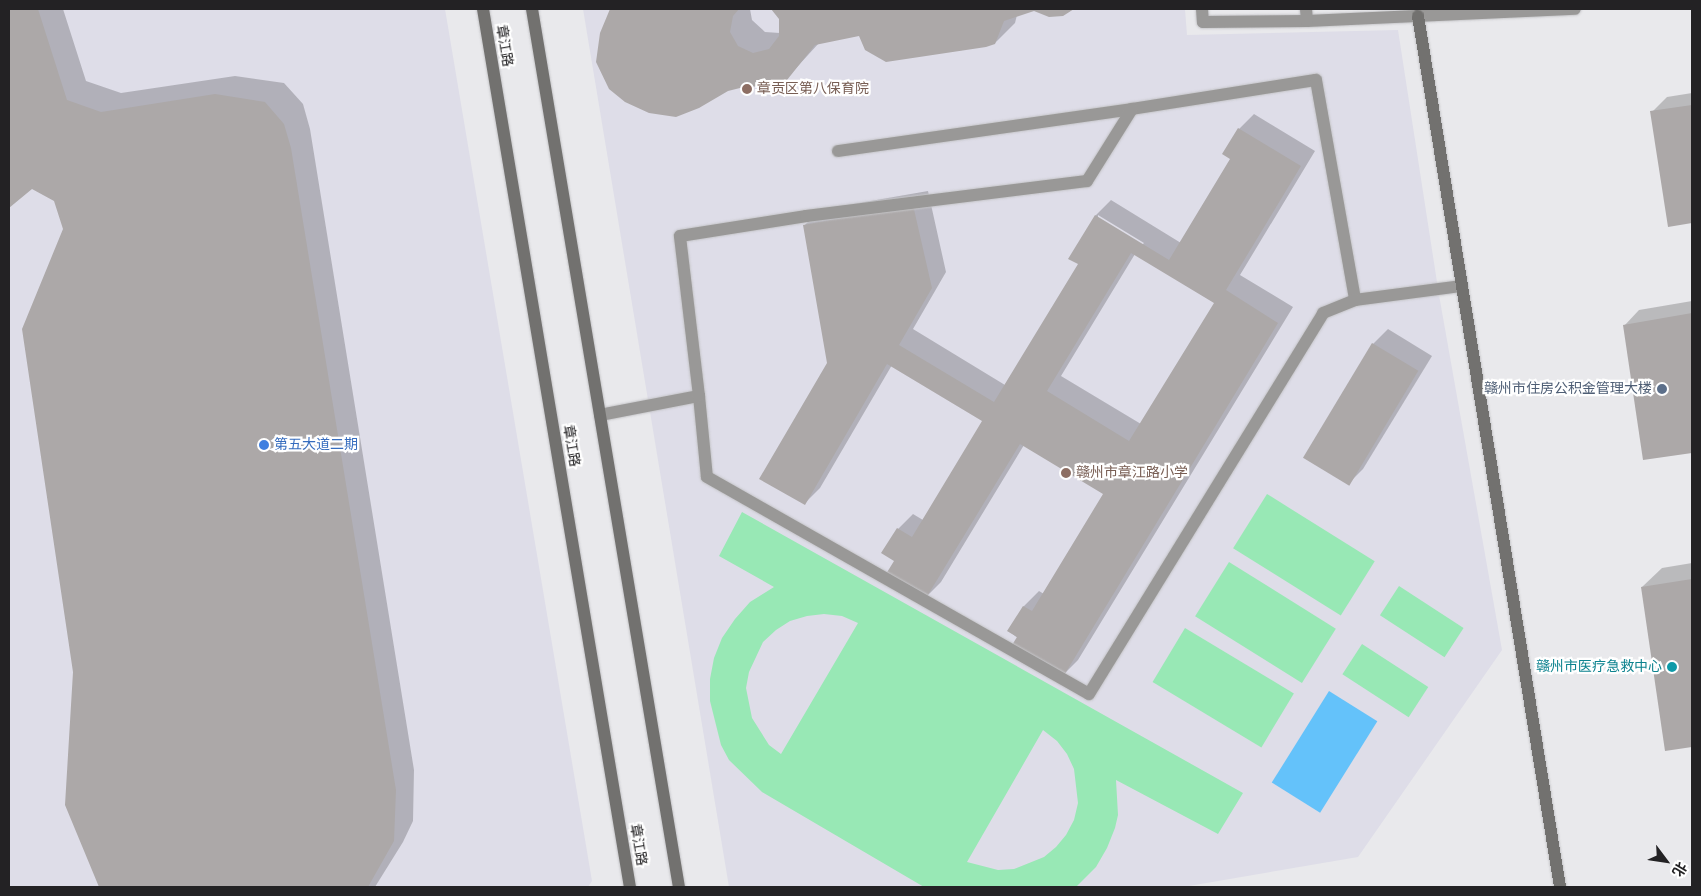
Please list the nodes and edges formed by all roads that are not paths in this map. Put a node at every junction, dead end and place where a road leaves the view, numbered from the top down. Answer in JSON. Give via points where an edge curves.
{"nodes":[{"id":1,"x":483,"y":9,"type":"edge"},
{"id":2,"x":532,"y":9,"type":"edge"},
{"id":3,"x":1202,"y":9,"type":"edge"},
{"id":4,"x":1575,"y":9,"type":"edge"},
{"id":5,"x":1491,"y":11,"type":"edge"},
{"id":6,"x":1409,"y":14,"type":"edge"},
{"id":7,"x":1306,"y":15,"type":"edge"},
{"id":8,"x":1132,"y":109,"type":"junction"},
{"id":9,"x":838,"y":150,"type":"dead end"},
{"id":10,"x":1462,"y":286,"type":"junction"},
{"id":11,"x":1355,"y":300,"type":"junction"},
{"id":12,"x":699,"y":396,"type":"junction"},
{"id":13,"x":600,"y":415,"type":"junction"},
{"id":14,"x":630,"y":887,"type":"edge"},
{"id":15,"x":679,"y":887,"type":"edge"},
{"id":16,"x":1560,"y":887,"type":"edge"}],
"edges":[{"from":1,"to":14,"type":"main road","name":"章江路"},
{"from":2,"to":13,"type":"main road"},
{"from":3,"to":7,"type":"lane","via":[[1203,22]]},
{"from":4,"to":5,"type":"lane"},
{"from":5,"to":6,"type":"lane"},
{"from":6,"to":7,"type":"lane"},
{"from":6,"to":10,"type":"main road"},
{"from":8,"to":9,"type":"lane"},
{"from":8,"to":11,"type":"lane","via":[[1316,80]]},
{"from":8,"to":12,"type":"lane","via":[[1087,181],[806,216],[680,236]]},
{"from":10,"to":11,"type":"lane"},
{"from":10,"to":16,"type":"main road"},
{"from":11,"to":12,"type":"lane","via":[[1323,313],[1089,694],[707,477]]},
{"from":12,"to":13,"type":"lane"},
{"from":13,"to":15,"type":"main road"}]}
